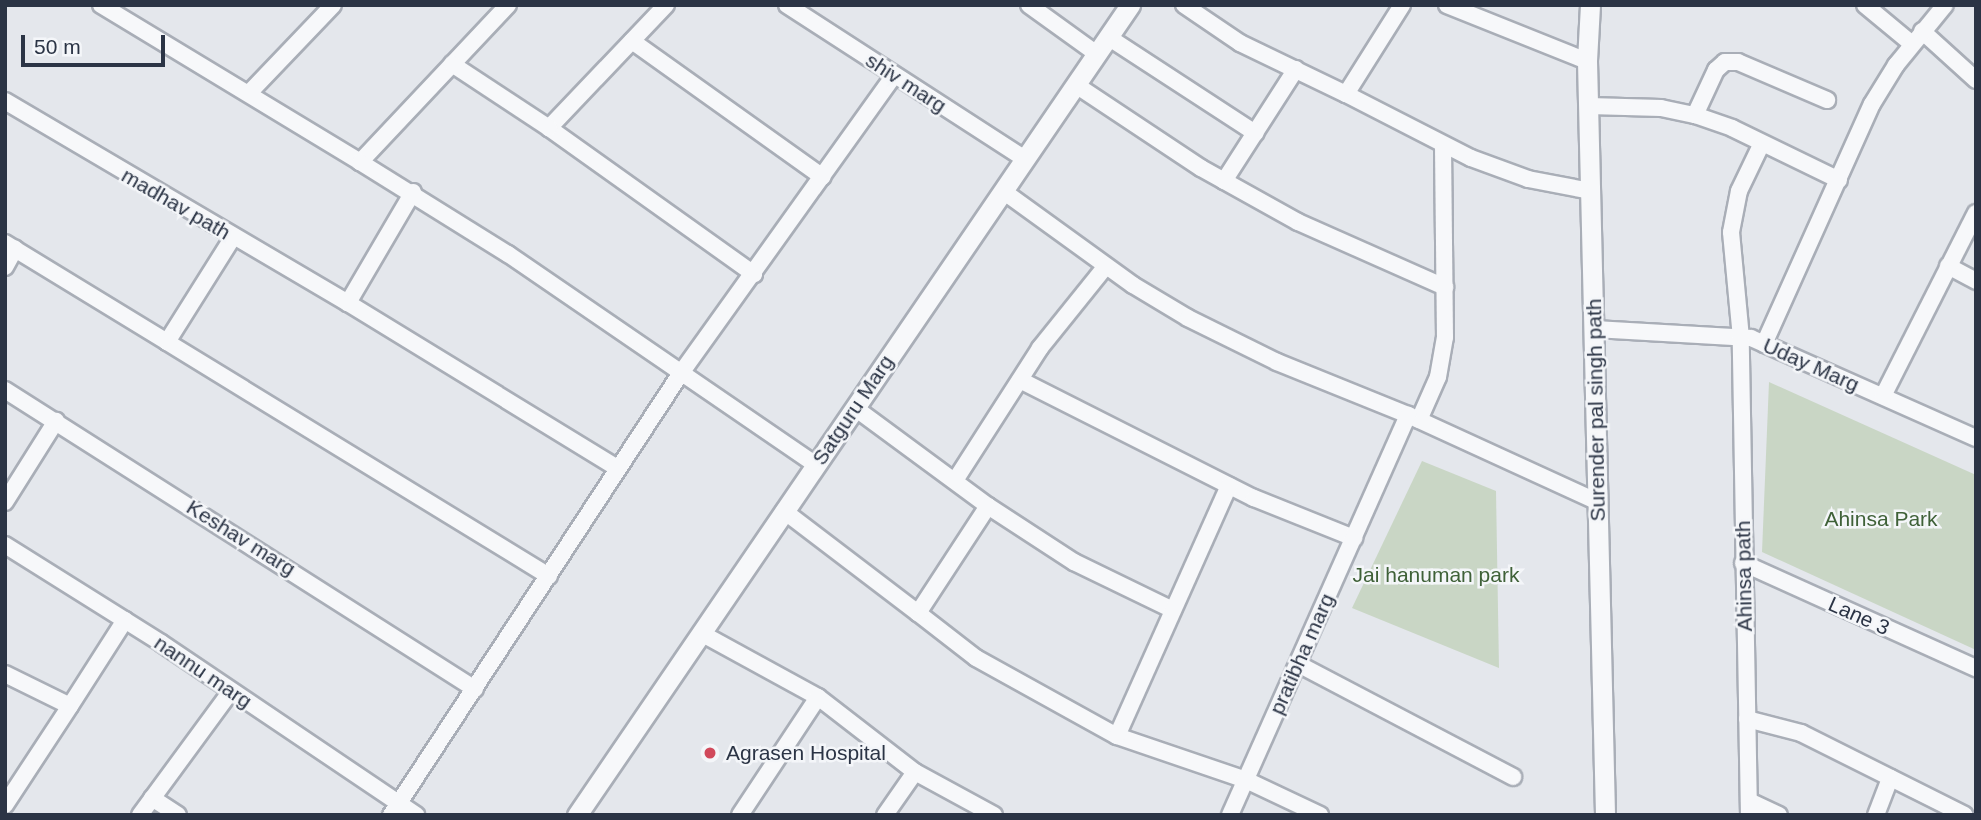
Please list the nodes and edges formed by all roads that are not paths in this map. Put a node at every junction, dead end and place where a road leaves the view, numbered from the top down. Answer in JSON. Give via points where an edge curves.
{"nodes":[{"id":1,"x":101,"y":5,"type":"edge"},
{"id":2,"x":332,"y":5,"type":"edge"},
{"id":3,"x":508,"y":5,"type":"edge"},
{"id":4,"x":666,"y":5,"type":"edge"},
{"id":5,"x":787,"y":5,"type":"edge"},
{"id":6,"x":1029,"y":5,"type":"edge"},
{"id":7,"x":1130,"y":5,"type":"edge"},
{"id":8,"x":1184,"y":5,"type":"edge"},
{"id":9,"x":1402,"y":5,"type":"edge"},
{"id":10,"x":1447,"y":5,"type":"edge"},
{"id":11,"x":1590,"y":5,"type":"edge"},
{"id":12,"x":1865,"y":5,"type":"edge"},
{"id":13,"x":1945,"y":5,"type":"edge"},
{"id":14,"x":1108,"y":37,"type":"junction"},
{"id":15,"x":1917,"y":38,"type":"junction"},
{"id":16,"x":632,"y":41,"type":"junction"},
{"id":17,"x":1097,"y":54,"type":"junction"},
{"id":18,"x":1587,"y":61,"type":"junction"},
{"id":19,"x":452,"y":64,"type":"junction"},
{"id":20,"x":1296,"y":69,"type":"junction"},
{"id":21,"x":894,"y":75,"type":"junction"},
{"id":22,"x":1976,"y":80,"type":"edge"},
{"id":23,"x":1076,"y":85,"type":"junction"},
{"id":24,"x":250,"y":92,"type":"junction"},
{"id":25,"x":1346,"y":94,"type":"junction"},
{"id":26,"x":1827,"y":100,"type":"dead end"},
{"id":27,"x":5,"y":101,"type":"edge"},
{"id":28,"x":1589,"y":106,"type":"junction"},
{"id":29,"x":1695,"y":115,"type":"junction"},
{"id":30,"x":549,"y":128,"type":"junction"},
{"id":31,"x":1255,"y":133,"type":"junction"},
{"id":32,"x":1762,"y":143,"type":"junction"},
{"id":33,"x":1443,"y":146,"type":"junction"},
{"id":34,"x":1025,"y":159,"type":"junction"},
{"id":35,"x":360,"y":162,"type":"junction"},
{"id":36,"x":823,"y":177,"type":"junction"},
{"id":37,"x":1839,"y":180,"type":"junction"},
{"id":38,"x":1224,"y":181,"type":"junction"},
{"id":39,"x":1003,"y":191,"type":"junction"},
{"id":40,"x":1591,"y":191,"type":"junction"},
{"id":41,"x":413,"y":192,"type":"junction"},
{"id":42,"x":1976,"y":213,"type":"edge"},
{"id":43,"x":233,"y":237,"type":"junction"},
{"id":44,"x":10,"y":246,"type":"edge"},
{"id":45,"x":1106,"y":266,"type":"junction"},
{"id":46,"x":5,"y":267,"type":"edge"},
{"id":47,"x":1948,"y":267,"type":"junction"},
{"id":48,"x":754,"y":274,"type":"junction"},
{"id":49,"x":1976,"y":281,"type":"edge"},
{"id":50,"x":1445,"y":287,"type":"junction"},
{"id":51,"x":348,"y":303,"type":"junction"},
{"id":52,"x":1594,"y":329,"type":"junction"},
{"id":53,"x":1741,"y":338,"type":"junction"},
{"id":54,"x":167,"y":342,"type":"junction"},
{"id":55,"x":1764,"y":344,"type":"junction"},
{"id":56,"x":681,"y":373,"type":"junction"},
{"id":57,"x":1020,"y":380,"type":"junction"},
{"id":58,"x":5,"y":390,"type":"edge"},
{"id":59,"x":1882,"y":396,"type":"junction"},
{"id":60,"x":855,"y":408,"type":"junction"},
{"id":61,"x":1414,"y":418,"type":"junction"},
{"id":62,"x":56,"y":421,"type":"junction"},
{"id":63,"x":1976,"y":438,"type":"edge"},
{"id":64,"x":816,"y":466,"type":"junction"},
{"id":65,"x":617,"y":468,"type":"junction"},
{"id":66,"x":956,"y":479,"type":"junction"},
{"id":67,"x":1229,"y":486,"type":"junction"},
{"id":68,"x":5,"y":502,"type":"edge"},
{"id":69,"x":1598,"y":502,"type":"junction"},
{"id":70,"x":988,"y":506,"type":"junction"},
{"id":71,"x":784,"y":511,"type":"junction"},
{"id":72,"x":1354,"y":538,"type":"junction"},
{"id":73,"x":5,"y":545,"type":"edge"},
{"id":74,"x":1743,"y":564,"type":"junction"},
{"id":75,"x":549,"y":576,"type":"junction"},
{"id":76,"x":1171,"y":609,"type":"junction"},
{"id":77,"x":918,"y":613,"type":"junction"},
{"id":78,"x":125,"y":620,"type":"junction"},
{"id":79,"x":701,"y":634,"type":"junction"},
{"id":80,"x":1298,"y":664,"type":"junction"},
{"id":81,"x":1976,"y":668,"type":"edge"},
{"id":82,"x":5,"y":674,"type":"edge"},
{"id":83,"x":475,"y":689,"type":"junction"},
{"id":84,"x":231,"y":691,"type":"junction"},
{"id":85,"x":818,"y":697,"type":"junction"},
{"id":86,"x":71,"y":706,"type":"junction"},
{"id":87,"x":1747,"y":719,"type":"junction"},
{"id":88,"x":1117,"y":736,"type":"junction"},
{"id":89,"x":915,"y":772,"type":"junction"},
{"id":90,"x":1513,"y":777,"type":"dead end"},
{"id":91,"x":1890,"y":778,"type":"junction"},
{"id":92,"x":1246,"y":780,"type":"junction"},
{"id":93,"x":152,"y":798,"type":"junction"},
{"id":94,"x":5,"y":805,"type":"edge"},
{"id":95,"x":1749,"y":808,"type":"edge"},
{"id":96,"x":395,"y":809,"type":"edge"},
{"id":97,"x":140,"y":815,"type":"edge"},
{"id":98,"x":177,"y":815,"type":"edge"},
{"id":99,"x":416,"y":815,"type":"edge"},
{"id":100,"x":577,"y":815,"type":"edge"},
{"id":101,"x":740,"y":815,"type":"edge"},
{"id":102,"x":885,"y":815,"type":"edge"},
{"id":103,"x":994,"y":815,"type":"edge"},
{"id":104,"x":1230,"y":815,"type":"edge"},
{"id":105,"x":1320,"y":815,"type":"edge"},
{"id":106,"x":1605,"y":815,"type":"edge"},
{"id":107,"x":1780,"y":815,"type":"edge"},
{"id":108,"x":1876,"y":815,"type":"edge"},
{"id":109,"x":1965,"y":815,"type":"edge"}],
"edges":[{"from":1,"to":24,"type":"street"},
{"from":2,"to":24,"type":"street"},
{"from":3,"to":19,"type":"street"},
{"from":4,"to":16,"type":"street"},
{"from":5,"to":21,"type":"street","name":"shiv marg"},
{"from":6,"to":17,"type":"street"},
{"from":7,"to":14,"type":"street","name":"Satguru Marg"},
{"from":8,"to":20,"type":"street","via":[[1240,43]]},
{"from":9,"to":25,"type":"street"},
{"from":10,"to":18,"type":"street"},
{"from":11,"to":18,"type":"street","name":"Surender pal singh path"},
{"from":12,"to":15,"type":"street"},
{"from":13,"to":15,"type":"street"},
{"from":14,"to":17,"type":"street","name":"Satguru Marg"},
{"from":14,"to":31,"type":"street"},
{"from":15,"to":22,"type":"street"},
{"from":15,"to":37,"type":"street","via":[[1872,104]]},
{"from":16,"to":30,"type":"street"},
{"from":16,"to":36,"type":"street"},
{"from":17,"to":23,"type":"street","name":"Satguru Marg"},
{"from":18,"to":28,"type":"street","name":"Surender pal singh path"},
{"from":19,"to":30,"type":"street"},
{"from":19,"to":35,"type":"street"},
{"from":20,"to":25,"type":"street"},
{"from":20,"to":31,"type":"street"},
{"from":21,"to":34,"type":"street","name":"shiv marg"},
{"from":21,"to":36,"type":"street"},
{"from":23,"to":34,"type":"street","name":"Satguru Marg"},
{"from":23,"to":38,"type":"street"},
{"from":24,"to":35,"type":"street"},
{"from":25,"to":33,"type":"street"},
{"from":26,"to":29,"type":"street","via":[[1738,62],[1725,62],[1716,70]]},
{"from":27,"to":43,"type":"street","name":"madhav path"},
{"from":28,"to":29,"type":"street","via":[[1661,108]]},
{"from":28,"to":40,"type":"street","name":"Surender pal singh path"},
{"from":29,"to":32,"type":"street"},
{"from":30,"to":48,"type":"street"},
{"from":31,"to":38,"type":"street"},
{"from":32,"to":37,"type":"street"},
{"from":32,"to":53,"type":"street","name":"Ahinsa path","via":[[1740,191],[1731,232]]},
{"from":33,"to":40,"type":"street","via":[[1528,179]]},
{"from":33,"to":50,"type":"street","name":"pratibha marg"},
{"from":34,"to":39,"type":"street","name":"Satguru Marg"},
{"from":35,"to":41,"type":"street"},
{"from":36,"to":48,"type":"street"},
{"from":37,"to":55,"type":"street"},
{"from":38,"to":50,"type":"street","via":[[1354,250]]},
{"from":39,"to":45,"type":"street"},
{"from":39,"to":60,"type":"street","name":"Satguru Marg"},
{"from":40,"to":52,"type":"street","name":"Surender pal singh path"},
{"from":41,"to":51,"type":"street"},
{"from":41,"to":56,"type":"street"},
{"from":42,"to":47,"type":"street"},
{"from":43,"to":51,"type":"street","name":"madhav path"},
{"from":43,"to":54,"type":"street"},
{"from":44,"to":46,"type":"street"},
{"from":44,"to":54,"type":"street"},
{"from":45,"to":57,"type":"street"},
{"from":45,"to":61,"type":"street","via":[[1188,318],[1277,362]]},
{"from":47,"to":49,"type":"street"},
{"from":47,"to":59,"type":"street"},
{"from":48,"to":56,"type":"street"},
{"from":50,"to":61,"type":"street","name":"pratibha marg","via":[[1445,337],[1438,377]]},
{"from":51,"to":65,"type":"street","name":"madhav path"},
{"from":52,"to":53,"type":"street","name":"Uday Marg"},
{"from":52,"to":69,"type":"street","name":"Surender pal singh path"},
{"from":53,"to":55,"type":"street","name":"Uday Marg"},
{"from":53,"to":74,"type":"street","name":"Ahinsa path"},
{"from":54,"to":75,"type":"street"},
{"from":55,"to":59,"type":"street","name":"Uday Marg"},
{"from":56,"to":64,"type":"street"},
{"from":56,"to":65,"type":"street"},
{"from":57,"to":66,"type":"street"},
{"from":57,"to":67,"type":"street"},
{"from":58,"to":62,"type":"street","name":"Keshav marg"},
{"from":59,"to":63,"type":"street","name":"Uday Marg"},
{"from":60,"to":64,"type":"street","name":"Satguru Marg"},
{"from":60,"to":66,"type":"street"},
{"from":61,"to":69,"type":"street"},
{"from":61,"to":72,"type":"street","name":"pratibha marg"},
{"from":62,"to":68,"type":"street"},
{"from":62,"to":83,"type":"street","name":"Keshav marg"},
{"from":64,"to":71,"type":"street","name":"Satguru Marg"},
{"from":65,"to":75,"type":"street"},
{"from":66,"to":70,"type":"street"},
{"from":67,"to":72,"type":"street"},
{"from":67,"to":76,"type":"street"},
{"from":69,"to":106,"type":"street","name":"Surender pal singh path"},
{"from":70,"to":76,"type":"street","via":[[1074,562]]},
{"from":70,"to":77,"type":"street"},
{"from":71,"to":77,"type":"street"},
{"from":71,"to":79,"type":"street","name":"Satguru Marg"},
{"from":72,"to":80,"type":"street","name":"pratibha marg"},
{"from":73,"to":78,"type":"street","name":"nannu marg"},
{"from":74,"to":81,"type":"street","name":"Lane 3"},
{"from":74,"to":87,"type":"street","name":"Ahinsa path"},
{"from":75,"to":83,"type":"street"},
{"from":76,"to":88,"type":"street"},
{"from":77,"to":88,"type":"street","via":[[976,658]]},
{"from":78,"to":84,"type":"street","name":"nannu marg"},
{"from":78,"to":86,"type":"street"},
{"from":79,"to":85,"type":"street"},
{"from":79,"to":100,"type":"street","name":"Satguru Marg"},
{"from":80,"to":90,"type":"street"},
{"from":80,"to":92,"type":"street","name":"pratibha marg"},
{"from":82,"to":86,"type":"street"},
{"from":83,"to":96,"type":"street"},
{"from":84,"to":93,"type":"street"},
{"from":84,"to":96,"type":"street","name":"nannu marg"},
{"from":85,"to":89,"type":"street"},
{"from":85,"to":101,"type":"street"},
{"from":86,"to":94,"type":"street"},
{"from":87,"to":91,"type":"street","via":[[1801,733]]},
{"from":87,"to":95,"type":"street","name":"Ahinsa path"},
{"from":88,"to":92,"type":"street"},
{"from":89,"to":102,"type":"street"},
{"from":89,"to":103,"type":"street"},
{"from":91,"to":108,"type":"street"},
{"from":91,"to":109,"type":"street"},
{"from":92,"to":104,"type":"street","name":"pratibha marg"},
{"from":92,"to":105,"type":"street"},
{"from":93,"to":97,"type":"street"},
{"from":93,"to":98,"type":"street"},
{"from":95,"to":107,"type":"street"},
{"from":96,"to":99,"type":"street","name":"nannu marg"}]}
